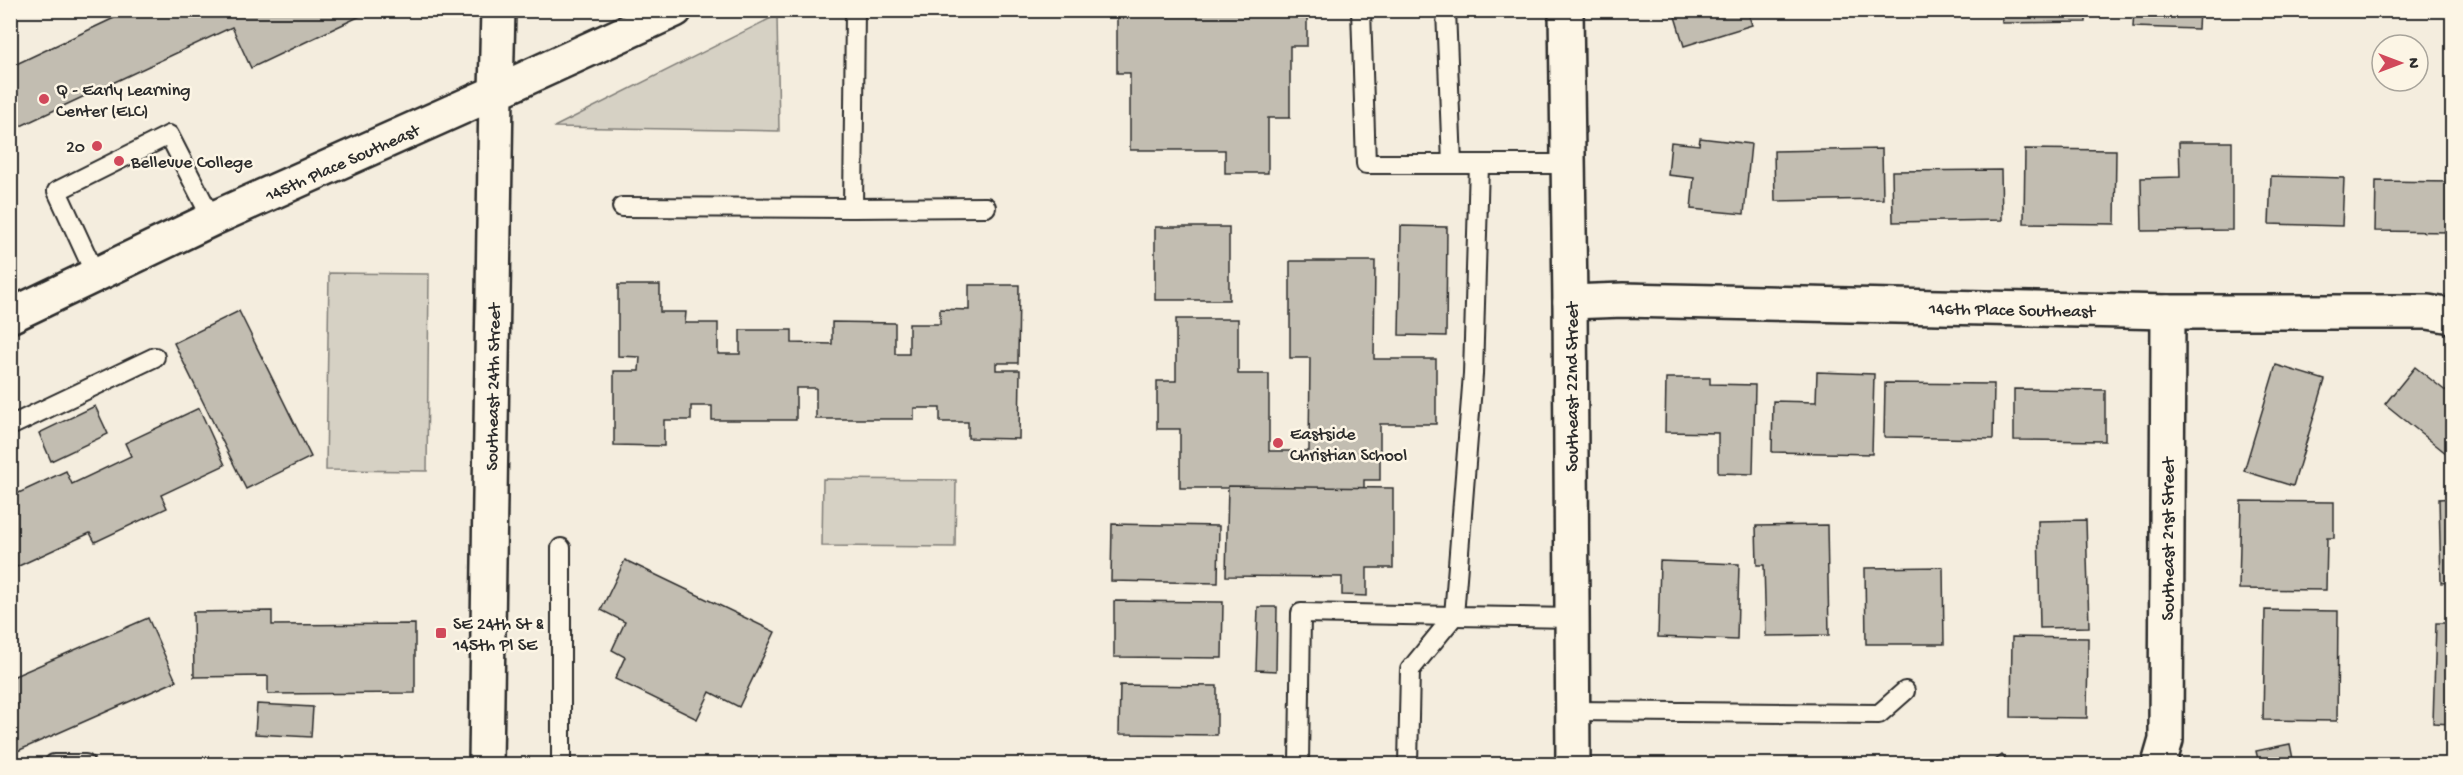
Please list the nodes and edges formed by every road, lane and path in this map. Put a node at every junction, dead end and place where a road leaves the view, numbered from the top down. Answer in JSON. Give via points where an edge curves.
{"nodes":[{"id":1,"x":498,"y":10,"type":"edge"},
{"id":2,"x":675,"y":10,"type":"edge"},
{"id":3,"x":855,"y":10,"type":"edge"},
{"id":4,"x":1361,"y":10,"type":"edge"},
{"id":5,"x":1446,"y":10,"type":"edge"},
{"id":6,"x":1566,"y":10,"type":"edge"},
{"id":7,"x":496,"y":92,"type":"junction"},
{"id":8,"x":1452,"y":164,"type":"junction"},
{"id":9,"x":1479,"y":164,"type":"junction"},
{"id":10,"x":1568,"y":164,"type":"junction"},
{"id":11,"x":622,"y":207,"type":"dead end"},
{"id":12,"x":986,"y":207,"type":"dead end"},
{"id":13,"x":853,"y":208,"type":"junction"},
{"id":14,"x":212,"y":219,"type":"junction"},
{"id":15,"x":96,"y":276,"type":"junction"},
{"id":16,"x":1570,"y":302,"type":"junction"},
{"id":17,"x":2169,"y":312,"type":"junction"},
{"id":18,"x":10,"y":316,"type":"edge"},
{"id":19,"x":2452,"y":316,"type":"edge"},
{"id":20,"x":155,"y":357,"type":"dead end"},
{"id":21,"x":10,"y":426,"type":"edge"},
{"id":22,"x":561,"y":548,"type":"dead end"},
{"id":23,"x":1454,"y":616,"type":"junction"},
{"id":24,"x":1572,"y":618,"type":"junction"},
{"id":25,"x":1905,"y":691,"type":"dead end"},
{"id":26,"x":1573,"y":711,"type":"junction"},
{"id":27,"x":54,"y":765,"type":"edge"},
{"id":28,"x":85,"y":765,"type":"edge"},
{"id":29,"x":486,"y":765,"type":"edge"},
{"id":30,"x":561,"y":765,"type":"edge"},
{"id":31,"x":1299,"y":765,"type":"edge"},
{"id":32,"x":1408,"y":765,"type":"edge"},
{"id":33,"x":1573,"y":765,"type":"edge"},
{"id":34,"x":2159,"y":765,"type":"edge"}],
"edges":[{"from":1,"to":7,"type":"street","name":"Southeast 24th Street"},
{"from":2,"to":7,"type":"street","name":"145th Place Southeast"},
{"from":3,"to":13,"type":"lane"},
{"from":4,"to":8,"type":"lane","via":[[1366,164]]},
{"from":5,"to":8,"type":"lane"},
{"from":6,"to":10,"type":"street","name":"Southeast 22nd Street"},
{"from":7,"to":14,"type":"street","name":"145th Place Southeast"},
{"from":7,"to":29,"type":"street","name":"Southeast 24th Street"},
{"from":8,"to":9,"type":"lane"},
{"from":9,"to":10,"type":"lane"},
{"from":9,"to":23,"type":"lane","via":[[1473,374]]},
{"from":10,"to":16,"type":"street","name":"Southeast 22nd Street"},
{"from":11,"to":13,"type":"lane"},
{"from":12,"to":13,"type":"lane"},
{"from":14,"to":15,"type":"street","name":"145th Place Southeast"},
{"from":14,"to":15,"type":"lane","via":[[169,135],[57,191]]},
{"from":15,"to":18,"type":"street","name":"145th Place Southeast"},
{"from":16,"to":17,"type":"street","name":"146th Place Southeast"},
{"from":16,"to":24,"type":"street","name":"Southeast 22nd Street"},
{"from":17,"to":19,"type":"street","name":"146th Place Southeast","via":[[2428,312]]},
{"from":17,"to":34,"type":"street","name":"Southeast 21st Street","via":[[2166,740]]},
{"from":20,"to":21,"type":"lane"},
{"from":22,"to":30,"type":"lane"},
{"from":23,"to":24,"type":"lane"},
{"from":23,"to":31,"type":"lane","via":[[1301,613]]},
{"from":23,"to":32,"type":"lane","via":[[1410,670]]},
{"from":24,"to":26,"type":"street","name":"Southeast 22nd Street"},
{"from":25,"to":26,"type":"lane","via":[[1879,714]]},
{"from":26,"to":33,"type":"street","name":"Southeast 22nd Street"},
{"from":27,"to":28,"type":"lane"}]}
